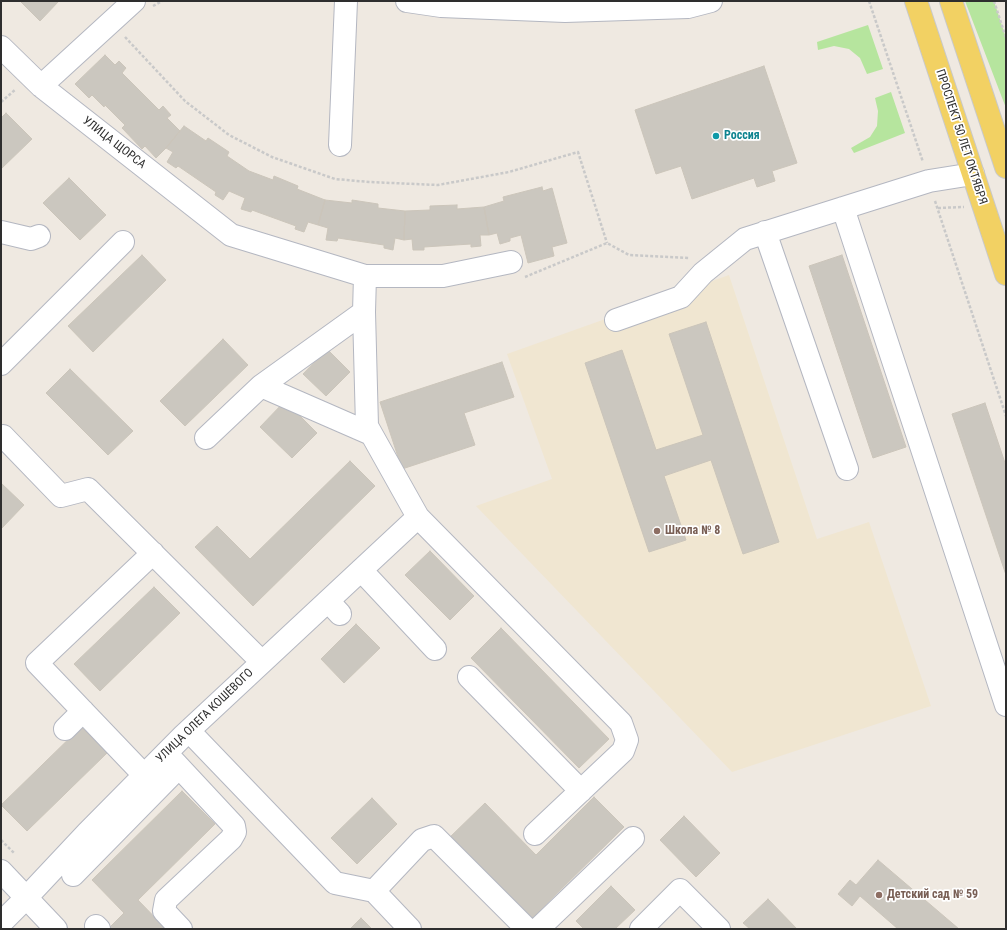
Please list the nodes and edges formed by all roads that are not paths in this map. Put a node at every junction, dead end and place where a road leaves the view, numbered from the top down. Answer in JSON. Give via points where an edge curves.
{"nodes":[{"id":1,"x":134,"y":1,"type":"edge"},
{"id":2,"x":346,"y":1,"type":"edge"},
{"id":3,"x":406,"y":1,"type":"edge"},
{"id":4,"x":710,"y":1,"type":"edge"},
{"id":5,"x":916,"y":1,"type":"edge"},
{"id":6,"x":951,"y":1,"type":"edge"},
{"id":7,"x":440,"y":3,"type":"edge"},
{"id":8,"x":687,"y":4,"type":"edge"},
{"id":9,"x":564,"y":6,"type":"edge"},
{"id":10,"x":5,"y":58,"type":"edge"},
{"id":11,"x":41,"y":86,"type":"junction"},
{"id":12,"x":340,"y":145,"type":"dead end"},
{"id":13,"x":1006,"y":168,"type":"edge"},
{"id":14,"x":973,"y":174,"type":"junction"},
{"id":15,"x":843,"y":208,"type":"junction"},
{"id":16,"x":1,"y":232,"type":"edge"},
{"id":17,"x":765,"y":232,"type":"junction"},
{"id":18,"x":39,"y":236,"type":"dead end"},
{"id":19,"x":123,"y":242,"type":"dead end"},
{"id":20,"x":511,"y":262,"type":"dead end"},
{"id":21,"x":1006,"y":274,"type":"edge"},
{"id":22,"x":365,"y":276,"type":"junction"},
{"id":23,"x":364,"y":312,"type":"junction"},
{"id":24,"x":616,"y":320,"type":"dead end"},
{"id":25,"x":1,"y":364,"type":"edge"},
{"id":26,"x":261,"y":386,"type":"junction"},
{"id":27,"x":372,"y":434,"type":"junction"},
{"id":28,"x":2,"y":436,"type":"edge"},
{"id":29,"x":206,"y":438,"type":"dead end"},
{"id":30,"x":846,"y":469,"type":"dead end"},
{"id":31,"x":418,"y":517,"type":"junction"},
{"id":32,"x":153,"y":553,"type":"junction"},
{"id":33,"x":361,"y":570,"type":"junction"},
{"id":34,"x":435,"y":650,"type":"dead end"},
{"id":35,"x":262,"y":662,"type":"junction"},
{"id":36,"x":469,"y":677,"type":"dead end"},
{"id":37,"x":1006,"y":705,"type":"edge"},
{"id":38,"x":83,"y":712,"type":"junction"},
{"id":39,"x":65,"y":728,"type":"dead end"},
{"id":40,"x":189,"y":731,"type":"junction"},
{"id":41,"x":173,"y":760,"type":"junction"},
{"id":42,"x":144,"y":775,"type":"junction"},
{"id":43,"x":581,"y":791,"type":"junction"},
{"id":44,"x":535,"y":834,"type":"dead end"},
{"id":45,"x":632,"y":838,"type":"dead end"},
{"id":46,"x":1,"y":871,"type":"edge"},
{"id":47,"x":73,"y":875,"type":"dead end"},
{"id":48,"x":374,"y":891,"type":"junction"},
{"id":49,"x":26,"y":898,"type":"junction"},
{"id":50,"x":1,"y":923,"type":"edge"},
{"id":51,"x":56,"y":929,"type":"edge"},
{"id":52,"x":181,"y":929,"type":"edge"},
{"id":53,"x":410,"y":929,"type":"edge"},
{"id":54,"x":527,"y":929,"type":"edge"},
{"id":55,"x":538,"y":929,"type":"edge"},
{"id":56,"x":641,"y":929,"type":"edge"},
{"id":57,"x":719,"y":929,"type":"edge"}],
"edges":[{"from":1,"to":11,"type":"street"},
{"from":2,"to":12,"type":"street"},
{"from":3,"to":7,"type":"street"},
{"from":4,"to":8,"type":"street"},
{"from":5,"to":14,"type":"main road","name":"ПРОСПЕКТ 50 ЛЕТ ОКТЯБРЯ"},
{"from":6,"to":13,"type":"main road"},
{"from":7,"to":9,"type":"street"},
{"from":8,"to":9,"type":"street"},
{"from":10,"to":11,"type":"street","name":"УЛИЦА ЩОРСА"},
{"from":11,"to":22,"type":"street","name":"УЛИЦА ЩОРСА","via":[[231,235]]},
{"from":13,"to":14,"type":"main road"},
{"from":14,"to":15,"type":"street","via":[[929,181]]},
{"from":14,"to":21,"type":"main road","name":"ПРОСПЕКТ 50 ЛЕТ ОКТЯБРЯ"},
{"from":15,"to":17,"type":"street"},
{"from":15,"to":37,"type":"street"},
{"from":16,"to":18,"type":"street","via":[[31,239]]},
{"from":17,"to":24,"type":"street","via":[[745,239],[703,273],[681,297]]},
{"from":17,"to":30,"type":"street"},
{"from":19,"to":25,"type":"street"},
{"from":20,"to":22,"type":"street","via":[[443,276]]},
{"from":22,"to":23,"type":"street"},
{"from":23,"to":26,"type":"street"},
{"from":23,"to":27,"type":"street","via":[[367,426]]},
{"from":26,"to":27,"type":"street"},
{"from":26,"to":29,"type":"street"},
{"from":27,"to":31,"type":"street"},
{"from":28,"to":32,"type":"street","via":[[61,496],[88,489]]},
{"from":31,"to":33,"type":"street","name":"УЛИЦА ОЛЕГА КОШЕВОГО"},
{"from":31,"to":43,"type":"street","via":[[621,723],[627,740],[623,751]]},
{"from":32,"to":35,"type":"street"},
{"from":32,"to":38,"type":"street","via":[[37,663]]},
{"from":33,"to":34,"type":"street"},
{"from":33,"to":35,"type":"street","name":"УЛИЦА ОЛЕГА КОШЕВОГО","via":[[334,607]]},
{"from":35,"to":40,"type":"street","name":"УЛИЦА ОЛЕГА КОШЕВОГО"},
{"from":36,"to":43,"type":"street"},
{"from":38,"to":39,"type":"street"},
{"from":38,"to":42,"type":"street"},
{"from":40,"to":41,"type":"street","name":"УЛИЦА ОЛЕГА КОШЕВОГО"},
{"from":40,"to":48,"type":"street","via":[[335,883]]},
{"from":41,"to":42,"type":"street","name":"УЛИЦА ОЛЕГА КОШЕВОГО"},
{"from":41,"to":47,"type":"street"},
{"from":41,"to":52,"type":"street","via":[[234,826],[235,832],[166,900],[164,911]]},
{"from":42,"to":49,"type":"street","name":"УЛИЦА ОЛЕГА КОШЕВОГО"},
{"from":43,"to":44,"type":"street"},
{"from":45,"to":55,"type":"street"},
{"from":46,"to":49,"type":"street"},
{"from":48,"to":53,"type":"street"},
{"from":48,"to":54,"type":"street","via":[[422,840],[434,836]]},
{"from":49,"to":50,"type":"street","name":"УЛИЦА ОЛЕГА КОШЕВОГО"},
{"from":49,"to":51,"type":"street"},
{"from":56,"to":57,"type":"street","via":[[680,890]]}]}
